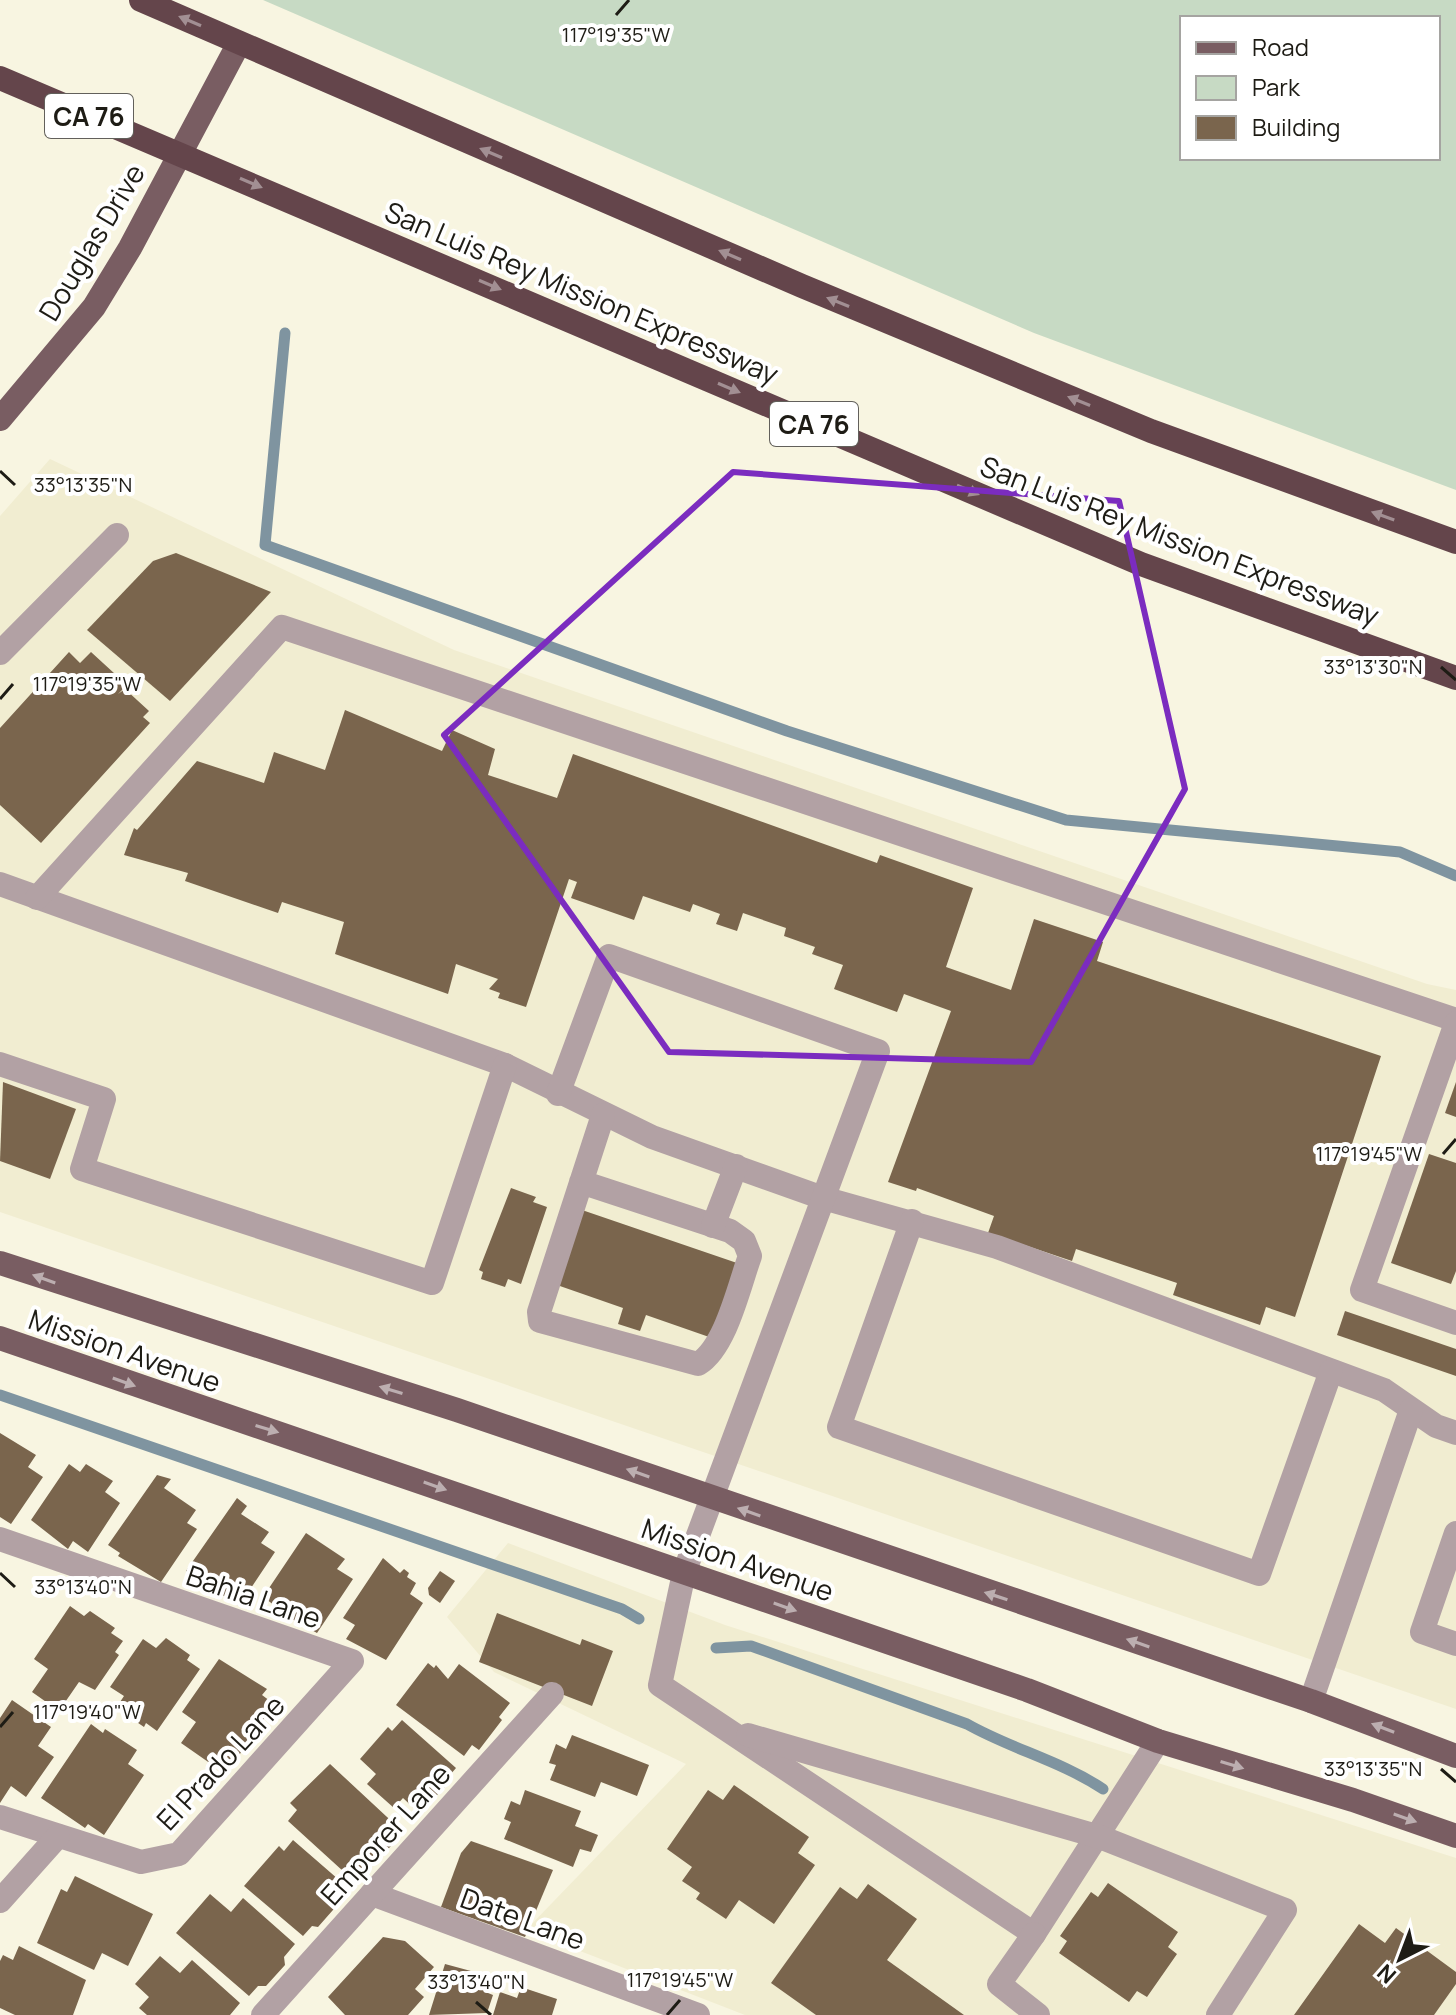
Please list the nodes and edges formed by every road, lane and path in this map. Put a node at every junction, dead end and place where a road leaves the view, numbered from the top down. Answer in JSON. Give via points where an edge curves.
{"nodes":[{"id":1,"x":141,"y":0,"type":"edge"},
{"id":2,"x":239,"y":43,"type":"junction"},
{"id":3,"x":0,"y":78,"type":"edge"},
{"id":4,"x":179,"y":152,"type":"junction"},
{"id":5,"x":0,"y":419,"type":"edge"},
{"id":6,"x":117,"y":535,"type":"dead end"},
{"id":7,"x":1456,"y":542,"type":"edge"},
{"id":8,"x":0,"y":653,"type":"edge"},
{"id":9,"x":1456,"y":678,"type":"edge"},
{"id":10,"x":3,"y":893,"type":"edge"},
{"id":11,"x":37,"y":898,"type":"junction"},
{"id":12,"x":1456,"y":1022,"type":"edge"},
{"id":13,"x":0,"y":1064,"type":"edge"},
{"id":14,"x":505,"y":1065,"type":"junction"},
{"id":15,"x":558,"y":1094,"type":"junction"},
{"id":16,"x":603,"y":1115,"type":"junction"},
{"id":17,"x":736,"y":1166,"type":"junction"},
{"id":18,"x":581,"y":1182,"type":"junction"},
{"id":19,"x":823,"y":1198,"type":"junction"},
{"id":20,"x":912,"y":1221,"type":"junction"},
{"id":21,"x":713,"y":1226,"type":"junction"},
{"id":22,"x":0,"y":1263,"type":"edge"},
{"id":23,"x":1455,"y":1320,"type":"edge"},
{"id":24,"x":0,"y":1338,"type":"edge"},
{"id":25,"x":1331,"y":1371,"type":"junction"},
{"id":26,"x":1411,"y":1410,"type":"junction"},
{"id":27,"x":1456,"y":1433,"type":"edge"},
{"id":28,"x":712,"y":1499,"type":"junction"},
{"id":29,"x":1456,"y":1533,"type":"edge"},
{"id":30,"x":0,"y":1539,"type":"edge"},
{"id":31,"x":684,"y":1573,"type":"junction"},
{"id":32,"x":1456,"y":1644,"type":"edge"},
{"id":33,"x":352,"y":1661,"type":"joint"},
{"id":34,"x":552,"y":1694,"type":"dead end"},
{"id":35,"x":1311,"y":1701,"type":"junction"},
{"id":36,"x":726,"y":1729,"type":"junction"},
{"id":37,"x":1158,"y":1741,"type":"junction"},
{"id":38,"x":1456,"y":1756,"type":"edge"},
{"id":39,"x":0,"y":1817,"type":"edge"},
{"id":40,"x":58,"y":1836,"type":"junction"},
{"id":41,"x":1456,"y":1836,"type":"edge"},
{"id":42,"x":1100,"y":1837,"type":"junction"},
{"id":43,"x":372,"y":1894,"type":"junction"},
{"id":44,"x":0,"y":1901,"type":"edge"},
{"id":45,"x":1034,"y":1934,"type":"junction"},
{"id":46,"x":263,"y":2015,"type":"edge"},
{"id":47,"x":698,"y":2015,"type":"edge"},
{"id":48,"x":1038,"y":2015,"type":"edge"},
{"id":49,"x":1218,"y":2015,"type":"edge"}],
"edges":[{"from":2,"to":1,"type":"highway","one_way":true},
{"from":2,"to":4,"type":"main road","name":"Douglas Drive"},
{"from":7,"to":2,"type":"highway","one_way":true,"via":[[1151,431]]},
{"from":3,"to":4,"type":"highway","name":"San Luis Rey Mission Expressway","number":"CA 76"},
{"from":4,"to":5,"type":"main road","name":"Douglas Drive","via":[[94,307]]},
{"from":4,"to":9,"type":"highway","name":"San Luis Rey Mission Expressway","number":"CA 76","one_way":true,"via":[[1141,564]]},
{"from":6,"to":8,"type":"lane"},
{"from":10,"to":11,"type":"lane"},
{"from":11,"to":12,"type":"lane","via":[[282,627]]},
{"from":11,"to":14,"type":"lane"},
{"from":12,"to":23,"type":"lane","via":[[1362,1290]]},
{"from":13,"to":14,"type":"lane","via":[[104,1099],[82,1169],[432,1283]]},
{"from":14,"to":15,"type":"lane"},
{"from":15,"to":16,"type":"lane"},
{"from":15,"to":19,"type":"lane","via":[[609,956],[878,1051]]},
{"from":16,"to":17,"type":"lane"},
{"from":16,"to":18,"type":"lane"},
{"from":17,"to":19,"type":"lane"},
{"from":17,"to":21,"type":"lane"},
{"from":18,"to":21,"type":"lane"},
{"from":18,"to":21,"type":"lane","via":[[540,1321],[698,1364],[718,1344],[750,1256],[744,1241]]},
{"from":19,"to":20,"type":"lane"},
{"from":19,"to":28,"type":"lane"},
{"from":20,"to":25,"type":"lane","via":[[997,1247]]},
{"from":20,"to":25,"type":"lane","via":[[839,1427],[1259,1574]]},
{"from":28,"to":22,"type":"main road","name":"Mission Avenue","one_way":true,"via":[[457,1410]]},
{"from":24,"to":31,"type":"main road","name":"Mission Avenue","one_way":true},
{"from":25,"to":26,"type":"lane","via":[[1384,1390]]},
{"from":26,"to":27,"type":"lane"},
{"from":26,"to":35,"type":"lane"},
{"from":28,"to":31,"type":"lane"},
{"from":35,"to":28,"type":"main road","name":"Mission Avenue","one_way":true},
{"from":29,"to":32,"type":"lane","via":[[1422,1632]]},
{"from":30,"to":33,"type":"lane","name":"Bahia Lane"},
{"from":31,"to":36,"type":"lane","via":[[660,1685]]},
{"from":31,"to":37,"type":"main road","name":"Mission Avenue","one_way":true,"via":[[1027,1690]]},
{"from":33,"to":40,"type":"lane","name":"El Prado Lane","via":[[179,1854],[141,1862]]},
{"from":34,"to":43,"type":"lane","name":"Emporer Lane"},
{"from":38,"to":35,"type":"main road","name":"Mission Avenue","one_way":true},
{"from":36,"to":42,"type":"lane"},
{"from":36,"to":45,"type":"lane"},
{"from":37,"to":41,"type":"main road","name":"Mission Avenue","one_way":true},
{"from":37,"to":42,"type":"lane"},
{"from":39,"to":40,"type":"lane","name":"El Prado Lane"},
{"from":40,"to":44,"type":"lane"},
{"from":42,"to":45,"type":"lane"},
{"from":42,"to":49,"type":"lane","via":[[1285,1910]]},
{"from":43,"to":46,"type":"lane","name":"Emporer Lane"},
{"from":43,"to":47,"type":"lane","name":"Date Lane"},
{"from":45,"to":48,"type":"lane","via":[[999,1984]]}]}
